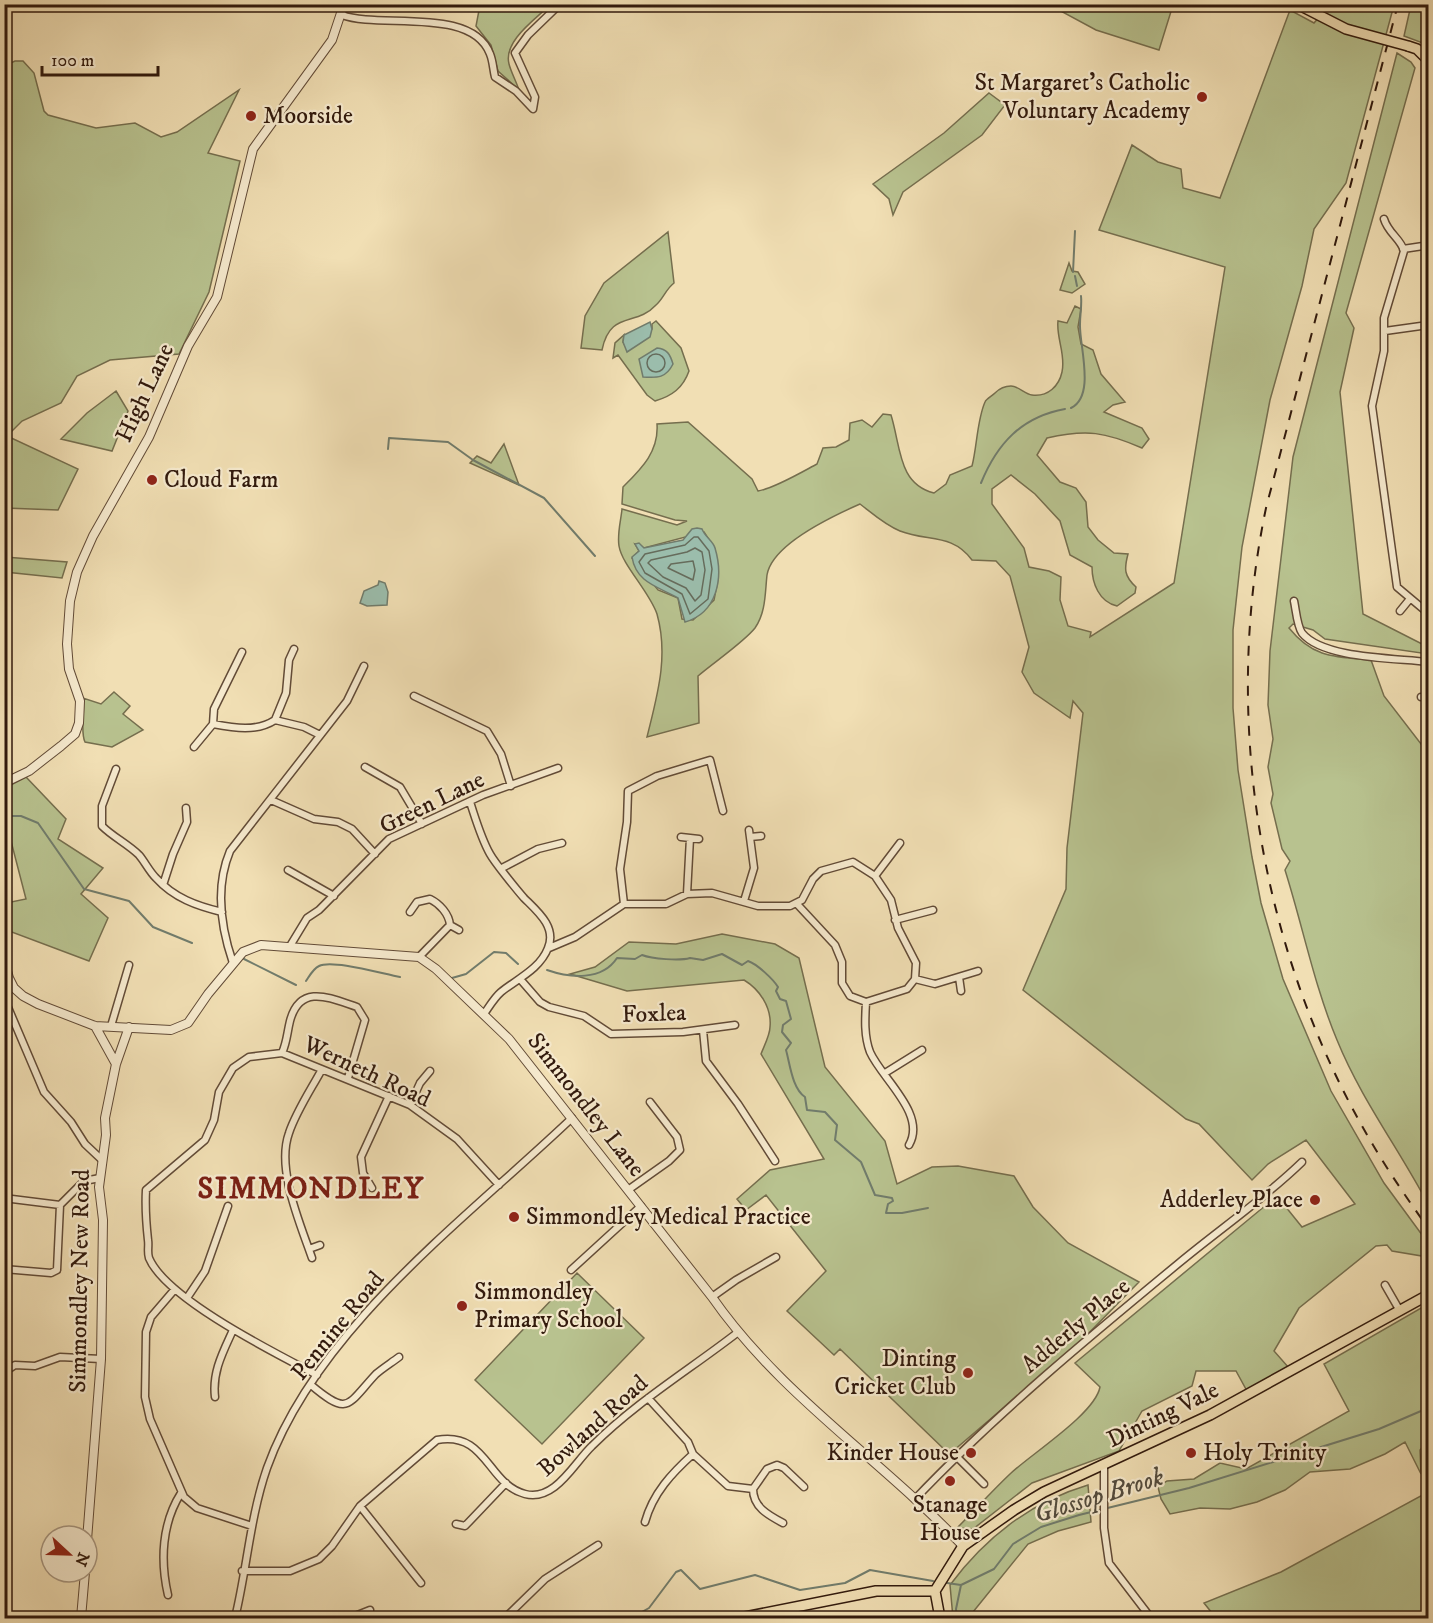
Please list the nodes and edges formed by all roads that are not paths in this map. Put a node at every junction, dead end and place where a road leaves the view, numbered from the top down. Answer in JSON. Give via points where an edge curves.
{"nodes":[{"id":1,"x":344,"y":4,"type":"edge"},
{"id":2,"x":560,"y":4,"type":"edge"},
{"id":3,"x":1299,"y":5,"type":"edge"},
{"id":4,"x":342,"y":15,"type":"junction"},
{"id":5,"x":1426,"y":57,"type":"edge"},
{"id":6,"x":1384,"y":219,"type":"dead end"},
{"id":7,"x":1423,"y":246,"type":"dead end"},
{"id":8,"x":1403,"y":249,"type":"junction"},
{"id":9,"x":1428,"y":325,"type":"edge"},
{"id":10,"x":1384,"y":331,"type":"junction"},
{"id":11,"x":1409,"y":600,"type":"junction"},
{"id":12,"x":1294,"y":601,"type":"dead end"},
{"id":13,"x":1400,"y":611,"type":"dead end"},
{"id":14,"x":1428,"y":614,"type":"edge"},
{"id":15,"x":294,"y":649,"type":"dead end"},
{"id":16,"x":242,"y":652,"type":"dead end"},
{"id":17,"x":1428,"y":662,"type":"edge"},
{"id":18,"x":364,"y":666,"type":"dead end"},
{"id":19,"x":414,"y":696,"type":"dead end"},
{"id":20,"x":275,"y":720,"type":"junction"},
{"id":21,"x":213,"y":724,"type":"junction"},
{"id":22,"x":320,"y":735,"type":"junction"},
{"id":23,"x":194,"y":747,"type":"dead end"},
{"id":24,"x":365,"y":767,"type":"dead end"},
{"id":25,"x":558,"y":768,"type":"dead end"},
{"id":26,"x":116,"y":769,"type":"dead end"},
{"id":27,"x":4,"y":783,"type":"edge"},
{"id":28,"x":511,"y":786,"type":"junction"},
{"id":29,"x":271,"y":800,"type":"junction"},
{"id":30,"x":470,"y":802,"type":"junction"},
{"id":31,"x":186,"y":808,"type":"dead end"},
{"id":32,"x":723,"y":811,"type":"dead end"},
{"id":33,"x":422,"y":824,"type":"junction"},
{"id":34,"x":761,"y":836,"type":"dead end"},
{"id":35,"x":681,"y":837,"type":"dead end"},
{"id":36,"x":690,"y":838,"type":"junction"},
{"id":37,"x":699,"y":839,"type":"dead end"},
{"id":38,"x":562,"y":843,"type":"dead end"},
{"id":39,"x":900,"y":843,"type":"dead end"},
{"id":40,"x":375,"y":854,"type":"junction"},
{"id":41,"x":502,"y":868,"type":"junction"},
{"id":42,"x":288,"y":870,"type":"dead end"},
{"id":43,"x":875,"y":876,"type":"junction"},
{"id":44,"x":163,"y":885,"type":"junction"},
{"id":45,"x":687,"y":894,"type":"junction"},
{"id":46,"x":334,"y":896,"type":"junction"},
{"id":47,"x":744,"y":901,"type":"junction"},
{"id":48,"x":624,"y":904,"type":"junction"},
{"id":49,"x":797,"y":904,"type":"junction"},
{"id":50,"x":933,"y":910,"type":"dead end"},
{"id":51,"x":222,"y":912,"type":"junction"},
{"id":52,"x":410,"y":912,"type":"dead end"},
{"id":53,"x":895,"y":920,"type":"junction"},
{"id":54,"x":450,"y":924,"type":"junction"},
{"id":55,"x":459,"y":930,"type":"dead end"},
{"id":56,"x":290,"y":946,"type":"junction"},
{"id":57,"x":549,"y":948,"type":"junction"},
{"id":58,"x":419,"y":957,"type":"junction"},
{"id":59,"x":4,"y":960,"type":"edge"},
{"id":60,"x":233,"y":963,"type":"junction"},
{"id":61,"x":129,"y":964,"type":"dead end"},
{"id":62,"x":978,"y":971,"type":"dead end"},
{"id":63,"x":959,"y":977,"type":"junction"},
{"id":64,"x":519,"y":979,"type":"junction"},
{"id":65,"x":915,"y":979,"type":"junction"},
{"id":66,"x":962,"y":991,"type":"dead end"},
{"id":67,"x":4,"y":998,"type":"edge"},
{"id":68,"x":866,"y":1002,"type":"junction"},
{"id":69,"x":484,"y":1014,"type":"junction"},
{"id":70,"x":735,"y":1025,"type":"dead end"},
{"id":71,"x":95,"y":1026,"type":"junction"},
{"id":72,"x":111,"y":1026,"type":"junction"},
{"id":73,"x":129,"y":1027,"type":"junction"},
{"id":74,"x":703,"y":1030,"type":"junction"},
{"id":75,"x":922,"y":1050,"type":"dead end"},
{"id":76,"x":282,"y":1053,"type":"junction"},
{"id":77,"x":116,"y":1064,"type":"junction"},
{"id":78,"x":321,"y":1071,"type":"junction"},
{"id":79,"x":430,"y":1071,"type":"dead end"},
{"id":80,"x":885,"y":1073,"type":"junction"},
{"id":81,"x":348,"y":1078,"type":"junction"},
{"id":82,"x":389,"y":1096,"type":"junction"},
{"id":83,"x":650,"y":1102,"type":"dead end"},
{"id":84,"x":410,"y":1105,"type":"junction"},
{"id":85,"x":572,"y":1118,"type":"junction"},
{"id":86,"x":909,"y":1145,"type":"dead end"},
{"id":87,"x":102,"y":1160,"type":"junction"},
{"id":88,"x":775,"y":1161,"type":"dead end"},
{"id":89,"x":1302,"y":1162,"type":"dead end"},
{"id":90,"x":100,"y":1178,"type":"junction"},
{"id":91,"x":499,"y":1185,"type":"junction"},
{"id":92,"x":372,"y":1188,"type":"dead end"},
{"id":93,"x":628,"y":1190,"type":"junction"},
{"id":94,"x":4,"y":1198,"type":"edge"},
{"id":95,"x":60,"y":1205,"type":"junction"},
{"id":96,"x":228,"y":1206,"type":"dead end"},
{"id":97,"x":641,"y":1206,"type":"junction"},
{"id":98,"x":320,"y":1245,"type":"dead end"},
{"id":99,"x":309,"y":1249,"type":"junction"},
{"id":100,"x":776,"y":1257,"type":"dead end"},
{"id":101,"x":312,"y":1258,"type":"dead end"},
{"id":102,"x":4,"y":1269,"type":"edge"},
{"id":103,"x":570,"y":1269,"type":"dead end"},
{"id":104,"x":1385,"y":1285,"type":"dead end"},
{"id":105,"x":175,"y":1289,"type":"junction"},
{"id":106,"x":1428,"y":1295,"type":"edge"},
{"id":107,"x":712,"y":1297,"type":"junction"},
{"id":108,"x":187,"y":1298,"type":"junction"},
{"id":109,"x":1400,"y":1311,"type":"junction"},
{"id":110,"x":234,"y":1330,"type":"junction"},
{"id":111,"x":737,"y":1333,"type":"junction"},
{"id":112,"x":399,"y":1357,"type":"dead end"},
{"id":113,"x":101,"y":1359,"type":"junction"},
{"id":114,"x":317,"y":1375,"type":"junction"},
{"id":115,"x":4,"y":1377,"type":"edge"},
{"id":116,"x":311,"y":1385,"type":"junction"},
{"id":117,"x":215,"y":1397,"type":"dead end"},
{"id":118,"x":648,"y":1398,"type":"junction"},
{"id":119,"x":693,"y":1454,"type":"junction"},
{"id":120,"x":956,"y":1456,"type":"junction"},
{"id":121,"x":1104,"y":1466,"type":"junction"},
{"id":122,"x":506,"y":1483,"type":"junction"},
{"id":123,"x":984,"y":1484,"type":"dead end"},
{"id":124,"x":804,"y":1486,"type":"dead end"},
{"id":125,"x":753,"y":1489,"type":"junction"},
{"id":126,"x":181,"y":1493,"type":"junction"},
{"id":127,"x":915,"y":1499,"type":"junction"},
{"id":128,"x":360,"y":1506,"type":"junction"},
{"id":129,"x":645,"y":1522,"type":"dead end"},
{"id":130,"x":783,"y":1523,"type":"dead end"},
{"id":131,"x":88,"y":1524,"type":"edge"},
{"id":132,"x":456,"y":1524,"type":"dead end"},
{"id":133,"x":252,"y":1526,"type":"junction"},
{"id":134,"x":598,"y":1545,"type":"dead end"},
{"id":135,"x":963,"y":1546,"type":"junction"},
{"id":136,"x":242,"y":1571,"type":"junction"},
{"id":137,"x":422,"y":1583,"type":"dead end"},
{"id":138,"x":84,"y":1584,"type":"edge"},
{"id":139,"x":935,"y":1591,"type":"junction"},
{"id":140,"x":168,"y":1595,"type":"dead end"},
{"id":141,"x":370,"y":1610,"type":"dead end"},
{"id":142,"x":81,"y":1618,"type":"edge"},
{"id":143,"x":235,"y":1618,"type":"edge"},
{"id":144,"x":350,"y":1618,"type":"edge"},
{"id":145,"x":505,"y":1618,"type":"edge"},
{"id":146,"x":740,"y":1618,"type":"edge"},
{"id":147,"x":940,"y":1618,"type":"edge"},
{"id":148,"x":1151,"y":1618,"type":"edge"}],
"edges":[{"from":1,"to":4,"type":"street","name":"High Lane"},
{"from":2,"to":4,"type":"street","via":[[515,53],[535,97],[532,109],[516,91],[495,77],[490,52],[475,35],[421,21],[362,21]]},
{"from":3,"to":5,"type":"main road","bridge":true,"via":[[1346,29],[1408,46]]},
{"from":4,"to":27,"type":"street","name":"High Lane","via":[[332,40],[253,149],[217,297],[188,346],[153,428],[77,572],[67,644],[69,669],[80,701],[75,734],[29,771]]},
{"from":6,"to":8,"type":"street"},
{"from":7,"to":8,"type":"street"},
{"from":8,"to":10,"type":"street","via":[[1386,309]]},
{"from":9,"to":10,"type":"street"},
{"from":10,"to":11,"type":"street","via":[[1372,416],[1397,587]]},
{"from":11,"to":13,"type":"street"},
{"from":11,"to":14,"type":"street"},
{"from":12,"to":17,"type":"street","via":[[1301,631],[1317,645],[1335,651]]},
{"from":15,"to":20,"type":"street","via":[[286,693]]},
{"from":16,"to":21,"type":"street","via":[[214,709]]},
{"from":18,"to":22,"type":"street","via":[[347,700]]},
{"from":19,"to":28,"type":"street","via":[[487,731],[501,754]]},
{"from":20,"to":21,"type":"street","via":[[254,727]]},
{"from":20,"to":22,"type":"street"},
{"from":21,"to":23,"type":"street"},
{"from":22,"to":29,"type":"street"},
{"from":24,"to":33,"type":"street","via":[[400,787]]},
{"from":25,"to":28,"type":"street","name":"Green Lane"},
{"from":26,"to":44,"type":"street","via":[[102,806],[102,826],[138,853]]},
{"from":28,"to":30,"type":"street","name":"Green Lane"},
{"from":29,"to":40,"type":"street","via":[[314,819],[338,822],[352,829]]},
{"from":29,"to":51,"type":"street","via":[[230,851],[222,888]]},
{"from":30,"to":33,"type":"street","name":"Green Lane"},
{"from":30,"to":41,"type":"street","via":[[491,856]]},
{"from":31,"to":44,"type":"street","via":[[187,822]]},
{"from":32,"to":48,"type":"street","via":[[710,760],[657,776],[628,791],[620,869]]},
{"from":33,"to":40,"type":"street","name":"Green Lane","via":[[389,839]]},
{"from":34,"to":47,"type":"street","via":[[750,833],[754,868]]},
{"from":35,"to":36,"type":"street"},
{"from":36,"to":37,"type":"street"},
{"from":36,"to":45,"type":"street"},
{"from":38,"to":41,"type":"street","via":[[538,849]]},
{"from":39,"to":43,"type":"street"},
{"from":40,"to":46,"type":"street","name":"Green Lane"},
{"from":41,"to":57,"type":"street","via":[[547,923]]},
{"from":42,"to":46,"type":"street"},
{"from":43,"to":49,"type":"street","via":[[853,862],[831,866],[813,879]]},
{"from":43,"to":53,"type":"street","via":[[891,900]]},
{"from":44,"to":51,"type":"street","via":[[185,901]]},
{"from":45,"to":47,"type":"street","via":[[712,893]]},
{"from":45,"to":48,"type":"street","via":[[666,904]]},
{"from":46,"to":56,"type":"street","name":"Green Lane","via":[[307,918]]},
{"from":47,"to":49,"type":"street","via":[[786,908]]},
{"from":48,"to":57,"type":"street","via":[[575,937]]},
{"from":49,"to":68,"type":"street","via":[[835,945],[842,962],[845,990]]},
{"from":50,"to":53,"type":"street"},
{"from":51,"to":60,"type":"street","via":[[225,943]]},
{"from":52,"to":54,"type":"street","via":[[417,902],[430,899],[441,907]]},
{"from":53,"to":65,"type":"street","via":[[916,963]]},
{"from":54,"to":55,"type":"street"},
{"from":54,"to":58,"type":"street"},
{"from":56,"to":58,"type":"street"},
{"from":56,"to":60,"type":"street","via":[[261,945],[243,952]]},
{"from":57,"to":64,"type":"street"},
{"from":58,"to":69,"type":"street","name":"Simmondley Lane"},
{"from":59,"to":71,"type":"street","via":[[9,978],[23,996]]},
{"from":60,"to":73,"type":"street","via":[[188,1023],[171,1030]]},
{"from":61,"to":72,"type":"street"},
{"from":62,"to":63,"type":"street"},
{"from":63,"to":65,"type":"street","via":[[935,984]]},
{"from":63,"to":66,"type":"street"},
{"from":64,"to":69,"type":"street","via":[[500,993]]},
{"from":64,"to":74,"type":"street","name":"Foxlea","via":[[540,1002],[556,1011],[584,1016],[610,1034]]},
{"from":65,"to":68,"type":"street","via":[[908,989]]},
{"from":67,"to":87,"type":"street","via":[[44,1092]]},
{"from":68,"to":80,"type":"street","via":[[870,1052]]},
{"from":69,"to":85,"type":"street","name":"Simmondley Lane"},
{"from":70,"to":74,"type":"street","name":"Foxlea"},
{"from":71,"to":72,"type":"street"},
{"from":71,"to":77,"type":"street"},
{"from":72,"to":73,"type":"street"},
{"from":73,"to":77,"type":"street","name":"Simmondley New Road"},
{"from":74,"to":88,"type":"street","via":[[706,1061]]},
{"from":75,"to":80,"type":"street"},
{"from":76,"to":78,"type":"street","name":"Werneth Road"},
{"from":76,"to":81,"type":"street","via":[[294,1007],[304,998],[316,996],[357,1007],[364,1020]]},
{"from":76,"to":105,"type":"street","name":"Werneth Road","via":[[249,1057],[233,1068],[219,1092],[214,1120],[205,1140],[146,1190],[144,1224],[148,1256],[156,1271]]},
{"from":77,"to":87,"type":"street","name":"Simmondley New Road","via":[[106,1100]]},
{"from":78,"to":81,"type":"street","name":"Werneth Road"},
{"from":78,"to":99,"type":"street","via":[[289,1132],[285,1153],[288,1182]]},
{"from":79,"to":84,"type":"street"},
{"from":80,"to":86,"type":"street","via":[[913,1120],[914,1135]]},
{"from":81,"to":82,"type":"street","name":"Werneth Road"},
{"from":82,"to":84,"type":"street","name":"Werneth Road"},
{"from":82,"to":92,"type":"street","via":[[361,1157],[363,1173]]},
{"from":83,"to":93,"type":"street","via":[[677,1137],[680,1150]]},
{"from":84,"to":91,"type":"street","name":"Werneth Road","via":[[457,1139]]},
{"from":85,"to":91,"type":"street","name":"Pennine Road"},
{"from":85,"to":93,"type":"street","name":"Simmondley Lane"},
{"from":87,"to":90,"type":"street","name":"Simmondley New Road"},
{"from":89,"to":120,"type":"street","name":"Adderly Place","via":[[1025,1392]]},
{"from":90,"to":95,"type":"street","via":[[84,1181]]},
{"from":90,"to":113,"type":"street","name":"Simmondley New Road"},
{"from":91,"to":114,"type":"street","name":"Pennine Road","via":[[390,1288]]},
{"from":93,"to":97,"type":"street","name":"Simmondley Lane"},
{"from":94,"to":95,"type":"street"},
{"from":95,"to":102,"type":"street","via":[[57,1270],[51,1273]]},
{"from":96,"to":108,"type":"street","via":[[205,1271]]},
{"from":97,"to":103,"type":"street"},
{"from":97,"to":107,"type":"street","name":"Simmondley Lane"},
{"from":98,"to":99,"type":"street"},
{"from":99,"to":101,"type":"street"},
{"from":100,"to":107,"type":"street"},
{"from":104,"to":109,"type":"street"},
{"from":105,"to":108,"type":"street","name":"Werneth Road"},
{"from":105,"to":126,"type":"street","via":[[151,1317],[146,1332],[145,1397],[150,1419]]},
{"from":106,"to":109,"type":"main road","name":"Dinting Vale"},
{"from":107,"to":111,"type":"street","name":"Simmondley Lane"},
{"from":108,"to":110,"type":"street","name":"Werneth Road"},
{"from":109,"to":121,"type":"main road","name":"Dinting Vale","via":[[1210,1415]]},
{"from":110,"to":114,"type":"street","name":"Werneth Road"},
{"from":110,"to":117,"type":"street","via":[[219,1359]]},
{"from":111,"to":118,"type":"street","name":"Bowland Road"},
{"from":111,"to":127,"type":"street","name":"Simmondley Lane","via":[[800,1396]]},
{"from":112,"to":116,"type":"street","via":[[345,1404],[326,1398]]},
{"from":113,"to":115,"type":"street","via":[[60,1357],[35,1366],[15,1365]]},
{"from":113,"to":131,"type":"street","name":"Simmondley New Road"},
{"from":114,"to":116,"type":"street","name":"Pennine Road"},
{"from":116,"to":133,"type":"street","name":"Pennine Road","via":[[268,1466]]},
{"from":118,"to":119,"type":"street","via":[[688,1442]]},
{"from":118,"to":122,"type":"street","name":"Bowland Road","via":[[607,1431],[557,1486],[532,1495]]},
{"from":119,"to":125,"type":"street","via":[[728,1486]]},
{"from":119,"to":129,"type":"street","via":[[659,1491]]},
{"from":120,"to":123,"type":"street"},
{"from":120,"to":127,"type":"street","name":"Adderly Place"},
{"from":121,"to":135,"type":"main road","name":"Dinting Vale","via":[[1044,1492]]},
{"from":121,"to":148,"type":"street","via":[[1109,1563]]},
{"from":122,"to":128,"type":"street","name":"Bowland Road","via":[[472,1446],[452,1437],[437,1440]]},
{"from":122,"to":132,"type":"street","via":[[465,1526]]},
{"from":124,"to":125,"type":"street","via":[[777,1465],[767,1469]]},
{"from":125,"to":130,"type":"street","via":[[758,1506]]},
{"from":126,"to":133,"type":"street","via":[[197,1508]]},
{"from":126,"to":140,"type":"street","via":[[167,1524],[164,1568]]},
{"from":127,"to":135,"type":"street","name":"Simmondley Lane"},
{"from":128,"to":136,"type":"street","name":"Bowland Road","via":[[319,1559],[290,1571]]},
{"from":128,"to":137,"type":"street"},
{"from":133,"to":136,"type":"street","name":"Pennine Road"},
{"from":134,"to":145,"type":"street","via":[[544,1579]]},
{"from":135,"to":139,"type":"main road","name":"Dinting Vale"},
{"from":136,"to":143,"type":"street","name":"Pennine Road"},
{"from":138,"to":142,"type":"street"},
{"from":139,"to":146,"type":"main road","via":[[876,1591]]},
{"from":139,"to":147,"type":"main road"},
{"from":141,"to":144,"type":"street"}]}
